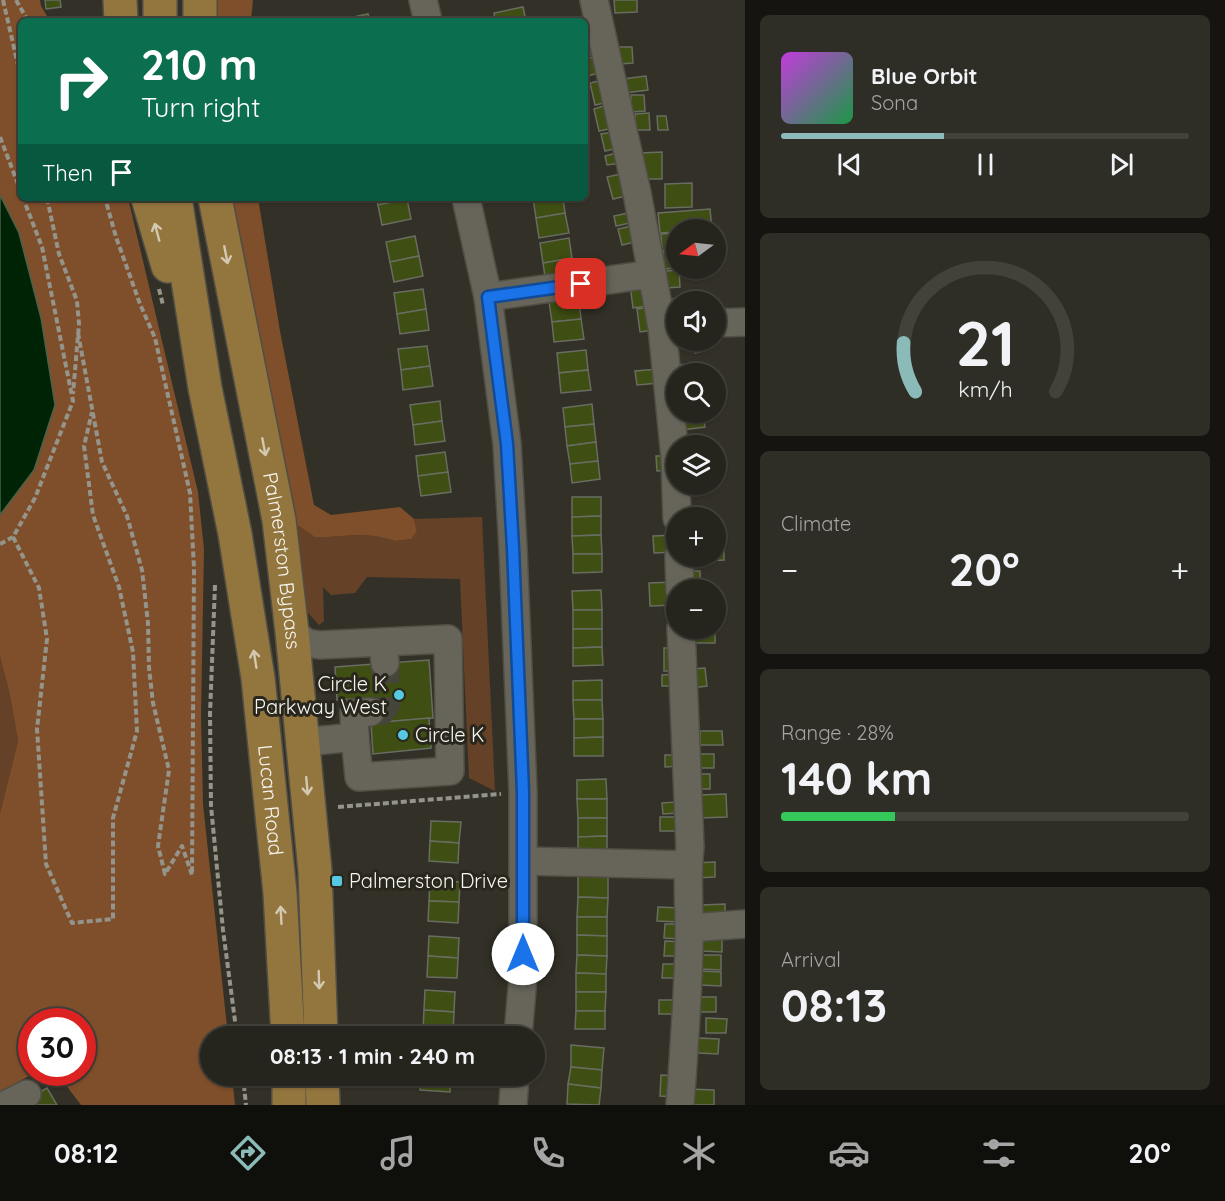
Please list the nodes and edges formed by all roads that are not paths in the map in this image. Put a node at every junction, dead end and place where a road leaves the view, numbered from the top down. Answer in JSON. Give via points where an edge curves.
{"nodes":[{"id":1,"x":120,"y":0,"type":"edge"},
{"id":2,"x":160,"y":0,"type":"edge"},
{"id":3,"x":200,"y":0,"type":"edge"},
{"id":4,"x":423,"y":0,"type":"edge"},
{"id":5,"x":594,"y":0,"type":"edge"},
{"id":6,"x":121,"y":18,"type":"edge"},
{"id":7,"x":160,"y":18,"type":"edge"},
{"id":8,"x":200,"y":18,"type":"edge"},
{"id":9,"x":427,"y":18,"type":"edge"},
{"id":10,"x":149,"y":201,"type":"edge"},
{"id":11,"x":175,"y":201,"type":"edge"},
{"id":12,"x":216,"y":201,"type":"edge"},
{"id":13,"x":467,"y":201,"type":"edge"},
{"id":14,"x":652,"y":274,"type":"junction"},
{"id":15,"x":488,"y":297,"type":"junction"},
{"id":16,"x":666,"y":317,"type":"edge"},
{"id":17,"x":745,"y":322,"type":"edge"},
{"id":18,"x":726,"y":323,"type":"edge"},
{"id":19,"x":670,"y":351,"type":"edge"},
{"id":20,"x":206,"y":388,"type":"junction"},
{"id":21,"x":677,"y":507,"type":"edge"},
{"id":22,"x":292,"y":632,"type":"junction"},
{"id":23,"x":681,"y":639,"type":"edge"},
{"id":24,"x":370,"y":712,"type":"tunnel mouth"},
{"id":25,"x":355,"y":737,"type":"junction"},
{"id":26,"x":304,"y":742,"type":"junction"},
{"id":27,"x":522,"y":861,"type":"junction"},
{"id":28,"x":688,"y":865,"type":"junction"},
{"id":29,"x":745,"y":924,"type":"edge"},
{"id":30,"x":690,"y":928,"type":"junction"},
{"id":31,"x":287,"y":1026,"type":"edge"},
{"id":32,"x":321,"y":1026,"type":"edge"},
{"id":33,"x":519,"y":1026,"type":"edge"},
{"id":34,"x":289,"y":1086,"type":"edge"},
{"id":35,"x":322,"y":1086,"type":"edge"},
{"id":36,"x":514,"y":1086,"type":"edge"},
{"id":37,"x":290,"y":1105,"type":"edge"},
{"id":38,"x":323,"y":1105,"type":"edge"},
{"id":39,"x":513,"y":1105,"type":"edge"},
{"id":40,"x":680,"y":1105,"type":"edge"}],
"edges":[{"from":1,"to":6,"type":"main road"},
{"from":2,"to":7,"type":"main road"},
{"from":3,"to":8,"type":"main road"},
{"from":4,"to":9,"type":"street"},
{"from":5,"to":14,"type":"street"},
{"from":20,"to":10,"type":"main road","one_way":true},
{"from":11,"to":20,"type":"main road"},
{"from":12,"to":22,"type":"main road","name":"Palmerston Bypass","one_way":true,"via":[[279,520]]},
{"from":13,"to":15,"type":"street"},
{"from":14,"to":15,"type":"street"},
{"from":14,"to":16,"type":"street"},
{"from":15,"to":27,"type":"street","via":[[507,444],[512,525],[523,792]]},
{"from":17,"to":18,"type":"street"},
{"from":19,"to":21,"type":"street"},
{"from":31,"to":20,"type":"main road","name":"Lucan Road","one_way":true,"via":[[280,894],[258,678]]},
{"from":22,"to":25,"type":"street","via":[[307,643],[384,653],[448,639],[450,771],[359,777]]},
{"from":22,"to":26,"type":"main road","name":"Palmerston Bypass"},
{"from":23,"to":28,"type":"street"},
{"from":24,"to":25,"type":"street","via":[[354,713]]},
{"from":25,"to":26,"type":"street"},
{"from":26,"to":32,"type":"main road","name":"Palmerston Bypass","one_way":true,"via":[[315,872]]},
{"from":27,"to":28,"type":"street"},
{"from":27,"to":33,"type":"street","via":[[523,977]]},
{"from":28,"to":30,"type":"street"},
{"from":29,"to":30,"type":"street"},
{"from":30,"to":40,"type":"street"},
{"from":34,"to":37,"type":"main road"},
{"from":35,"to":38,"type":"main road"},
{"from":36,"to":39,"type":"street"}]}
